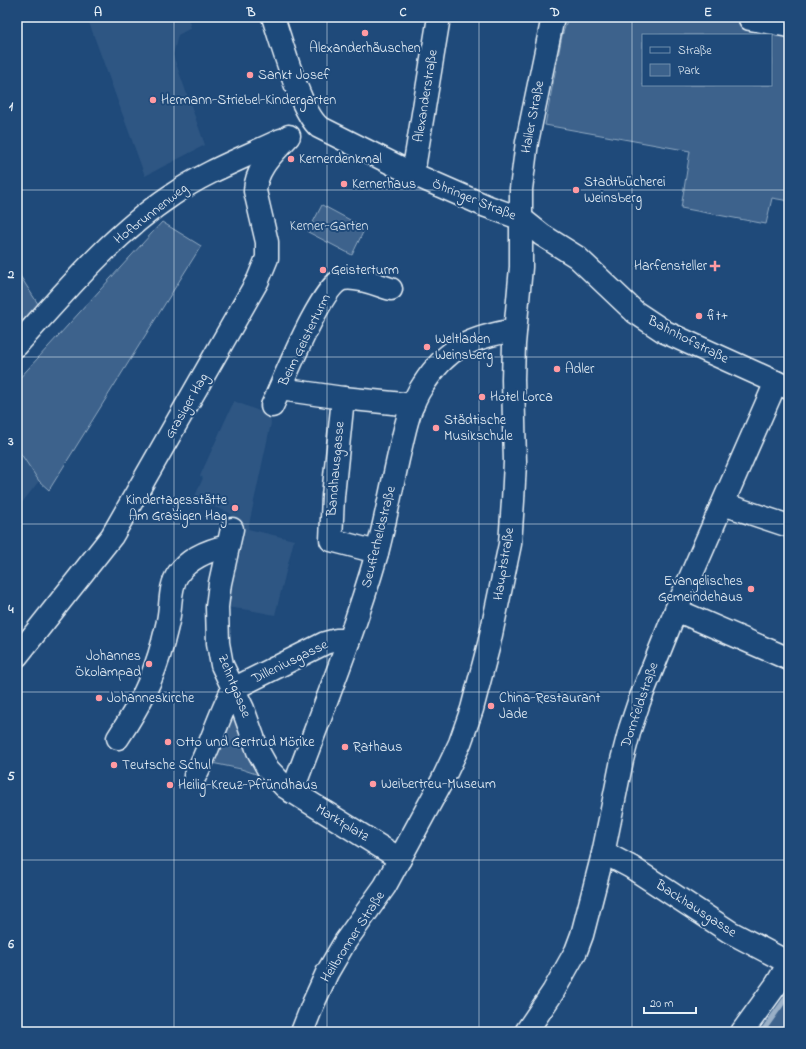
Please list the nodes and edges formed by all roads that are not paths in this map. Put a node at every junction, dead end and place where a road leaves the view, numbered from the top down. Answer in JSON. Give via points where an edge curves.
{"nodes":[{"id":1,"x":273,"y":17,"type":"edge"},
{"id":2,"x":439,"y":17,"type":"edge"},
{"id":3,"x":553,"y":17,"type":"edge"},
{"id":4,"x":750,"y":19,"type":"dead end"},
{"id":5,"x":789,"y":26,"type":"edge"},
{"id":6,"x":314,"y":122,"type":"junction"},
{"id":7,"x":289,"y":136,"type":"junction"},
{"id":8,"x":413,"y":174,"type":"junction"},
{"id":9,"x":522,"y":219,"type":"junction"},
{"id":10,"x":391,"y":289,"type":"dead end"},
{"id":11,"x":515,"y":330,"type":"junction"},
{"id":12,"x":17,"y":345,"type":"edge"},
{"id":13,"x":782,"y":385,"type":"edge"},
{"id":14,"x":343,"y":398,"type":"junction"},
{"id":15,"x":413,"y":405,"type":"junction"},
{"id":16,"x":723,"y":504,"type":"junction"},
{"id":17,"x":789,"y":526,"type":"edge"},
{"id":18,"x":377,"y":552,"type":"junction"},
{"id":19,"x":676,"y":610,"type":"junction"},
{"id":20,"x":349,"y":640,"type":"junction"},
{"id":21,"x":17,"y":656,"type":"edge"},
{"id":22,"x":789,"y":659,"type":"edge"},
{"id":23,"x":234,"y":689,"type":"junction"},
{"id":24,"x":118,"y":738,"type":"dead end"},
{"id":25,"x":195,"y":776,"type":"dead end"},
{"id":26,"x":261,"y":782,"type":"dead end"},
{"id":27,"x":288,"y":790,"type":"junction"},
{"id":28,"x":603,"y":854,"type":"junction"},
{"id":29,"x":400,"y":859,"type":"junction"},
{"id":30,"x":385,"y":886,"type":"joint"},
{"id":31,"x":789,"y":963,"type":"edge"},
{"id":32,"x":302,"y":1032,"type":"edge"},
{"id":33,"x":526,"y":1032,"type":"edge"},
{"id":34,"x":742,"y":1032,"type":"edge"}],
"edges":[{"from":1,"to":6,"type":"street","name":"Öhringer Straße","via":[[303,104]]},
{"from":2,"to":8,"type":"street","name":"Alexanderstraße"},
{"from":3,"to":9,"type":"street","name":"Haller Straße","via":[[527,142],[521,188]]},
{"from":4,"to":5,"type":"street"},
{"from":6,"to":7,"type":"street","name":"Hofbrunnenweg"},
{"from":6,"to":8,"type":"street","name":"Öhringer Straße"},
{"from":7,"to":12,"type":"street","name":"Hofbrunnenweg","via":[[199,179],[172,195],[109,246]]},
{"from":7,"to":21,"type":"street","name":"Grasiger Hag","via":[[263,165],[256,184],[255,191],[267,242],[267,258],[258,280],[112,536]]},
{"from":8,"to":9,"type":"street","name":"Öhringer Straße"},
{"from":9,"to":11,"type":"street","name":"Hauptstraße"},
{"from":9,"to":13,"type":"street","name":"Bahnhofstraße","via":[[577,257],[635,312],[652,324]]},
{"from":10,"to":14,"type":"street","name":"Beim Geisterturm","via":[[353,279],[339,281],[330,288],[320,303],[276,398]]},
{"from":11,"to":15,"type":"street","name":"Seufferheldstraße","via":[[486,335],[467,342],[449,354],[422,386]]},
{"from":11,"to":29,"type":"street","name":"Hauptstraße","via":[[515,462],[510,544],[491,636],[472,710],[460,743]]},
{"from":13,"to":16,"type":"street","name":"Dornfeldstraße"},
{"from":14,"to":15,"type":"street"},
{"from":14,"to":18,"type":"street","name":"Bandhausgasse","via":[[334,480],[331,540]]},
{"from":15,"to":18,"type":"street","name":"Seufferheldstraße","via":[[404,433]]},
{"from":16,"to":17,"type":"street"},
{"from":16,"to":19,"type":"street","name":"Dornfeldstraße"},
{"from":18,"to":20,"type":"street","name":"Seufferheldstraße"},
{"from":19,"to":22,"type":"street"},
{"from":19,"to":28,"type":"street","name":"Dornfeldstraße","via":[[647,679],[630,729]]},
{"from":20,"to":23,"type":"street","name":"Dilleniusgasse","via":[[325,643]]},
{"from":20,"to":27,"type":"street","name":"Seufferheldstraße"},
{"from":23,"to":24,"type":"street","name":"Zehntgasse","via":[[222,665],[218,643],[217,607],[230,537],[187,564],[178,574],[155,670],[147,690]]},
{"from":23,"to":25,"type":"street"},
{"from":23,"to":27,"type":"street","name":"Zehntgasse","via":[[258,751],[268,769]]},
{"from":26,"to":27,"type":"street"},
{"from":27,"to":29,"type":"street","name":"Marktplatz"},
{"from":28,"to":31,"type":"street","name":"Backhausgasse","via":[[631,867],[730,932]]},
{"from":28,"to":33,"type":"street","name":"Dornfeldstraße","via":[[576,951]]},
{"from":29,"to":30,"type":"street","name":"Hauptstraße"},
{"from":30,"to":32,"type":"street","name":"Heilbronner Straße","via":[[327,972]]},
{"from":31,"to":34,"type":"street"}]}
